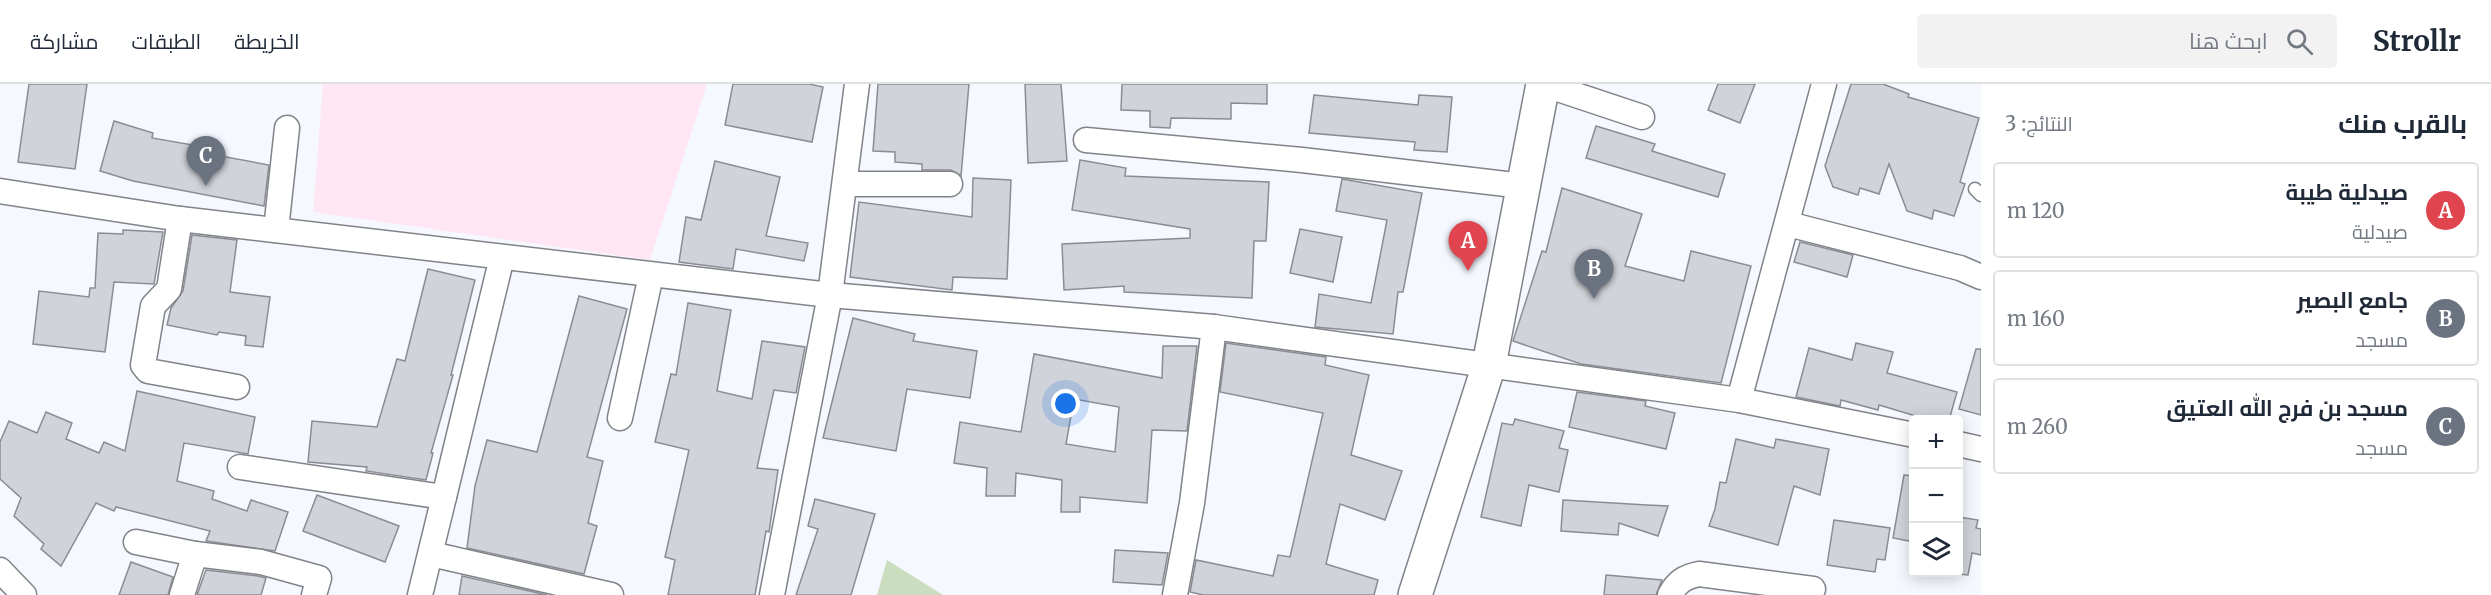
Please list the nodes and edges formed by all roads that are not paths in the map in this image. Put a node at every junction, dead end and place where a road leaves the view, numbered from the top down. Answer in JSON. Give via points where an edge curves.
{"nodes":[{"id":1,"x":857,"y":84,"type":"edge"},
{"id":2,"x":1543,"y":84,"type":"edge"},
{"id":3,"x":1824,"y":84,"type":"edge"},
{"id":4,"x":1642,"y":117,"type":"dead end"},
{"id":5,"x":287,"y":128,"type":"dead end"},
{"id":6,"x":1086,"y":140,"type":"dead end"},
{"id":7,"x":845,"y":184,"type":"junction"},
{"id":8,"x":950,"y":184,"type":"dead end"},
{"id":9,"x":1522,"y":186,"type":"junction"},
{"id":10,"x":0,"y":191,"type":"edge"},
{"id":11,"x":180,"y":219,"type":"junction"},
{"id":12,"x":1788,"y":224,"type":"junction"},
{"id":13,"x":276,"y":230,"type":"junction"},
{"id":14,"x":502,"y":257,"type":"junction"},
{"id":15,"x":651,"y":275,"type":"junction"},
{"id":16,"x":1981,"y":278,"type":"edge"},
{"id":17,"x":830,"y":296,"type":"junction"},
{"id":18,"x":1214,"y":327,"type":"junction"},
{"id":19,"x":1489,"y":365,"type":"junction"},
{"id":20,"x":237,"y":387,"type":"dead end"},
{"id":21,"x":1739,"y":400,"type":"junction"},
{"id":22,"x":620,"y":418,"type":"dead end"},
{"id":23,"x":1909,"y":434,"type":"edge"},
{"id":24,"x":1963,"y":445,"type":"edge"},
{"id":25,"x":1981,"y":449,"type":"edge"},
{"id":26,"x":240,"y":467,"type":"dead end"},
{"id":27,"x":444,"y":497,"type":"junction"},
{"id":28,"x":136,"y":542,"type":"dead end"},
{"id":29,"x":195,"y":554,"type":"junction"},
{"id":30,"x":431,"y":554,"type":"junction"},
{"id":31,"x":0,"y":570,"type":"edge"},
{"id":32,"x":1813,"y":589,"type":"dead end"},
{"id":33,"x":24,"y":595,"type":"edge"},
{"id":34,"x":182,"y":595,"type":"edge"},
{"id":35,"x":314,"y":595,"type":"edge"},
{"id":36,"x":420,"y":595,"type":"edge"},
{"id":37,"x":611,"y":595,"type":"edge"},
{"id":38,"x":772,"y":595,"type":"edge"},
{"id":39,"x":1175,"y":595,"type":"edge"},
{"id":40,"x":1415,"y":595,"type":"edge"},
{"id":41,"x":1670,"y":595,"type":"edge"}],
"edges":[{"from":1,"to":7,"type":"street"},
{"from":2,"to":4,"type":"street"},
{"from":2,"to":9,"type":"main road"},
{"from":3,"to":12,"type":"street"},
{"from":5,"to":13,"type":"street"},
{"from":6,"to":9,"type":"street"},
{"from":7,"to":8,"type":"street"},
{"from":7,"to":17,"type":"street"},
{"from":9,"to":19,"type":"main road"},
{"from":10,"to":11,"type":"street"},
{"from":11,"to":13,"type":"street"},
{"from":11,"to":20,"type":"street","via":[[169,289],[153,306],[143,364],[148,370]]},
{"from":12,"to":16,"type":"street","via":[[1960,268]]},
{"from":12,"to":21,"type":"street"},
{"from":13,"to":14,"type":"street"},
{"from":14,"to":15,"type":"street"},
{"from":14,"to":27,"type":"street"},
{"from":15,"to":17,"type":"street"},
{"from":15,"to":22,"type":"street"},
{"from":17,"to":18,"type":"street"},
{"from":17,"to":38,"type":"street"},
{"from":18,"to":19,"type":"street"},
{"from":18,"to":39,"type":"street","via":[[1192,503]]},
{"from":19,"to":21,"type":"street"},
{"from":19,"to":40,"type":"main road"},
{"from":21,"to":23,"type":"street"},
{"from":24,"to":25,"type":"street"},
{"from":26,"to":27,"type":"street"},
{"from":27,"to":30,"type":"street"},
{"from":28,"to":29,"type":"street"},
{"from":29,"to":34,"type":"street"},
{"from":29,"to":35,"type":"street","via":[[261,562],[319,578]]},
{"from":30,"to":36,"type":"street"},
{"from":30,"to":37,"type":"street"},
{"from":31,"to":33,"type":"street"},
{"from":32,"to":41,"type":"street","via":[[1699,574],[1687,576]]}]}
